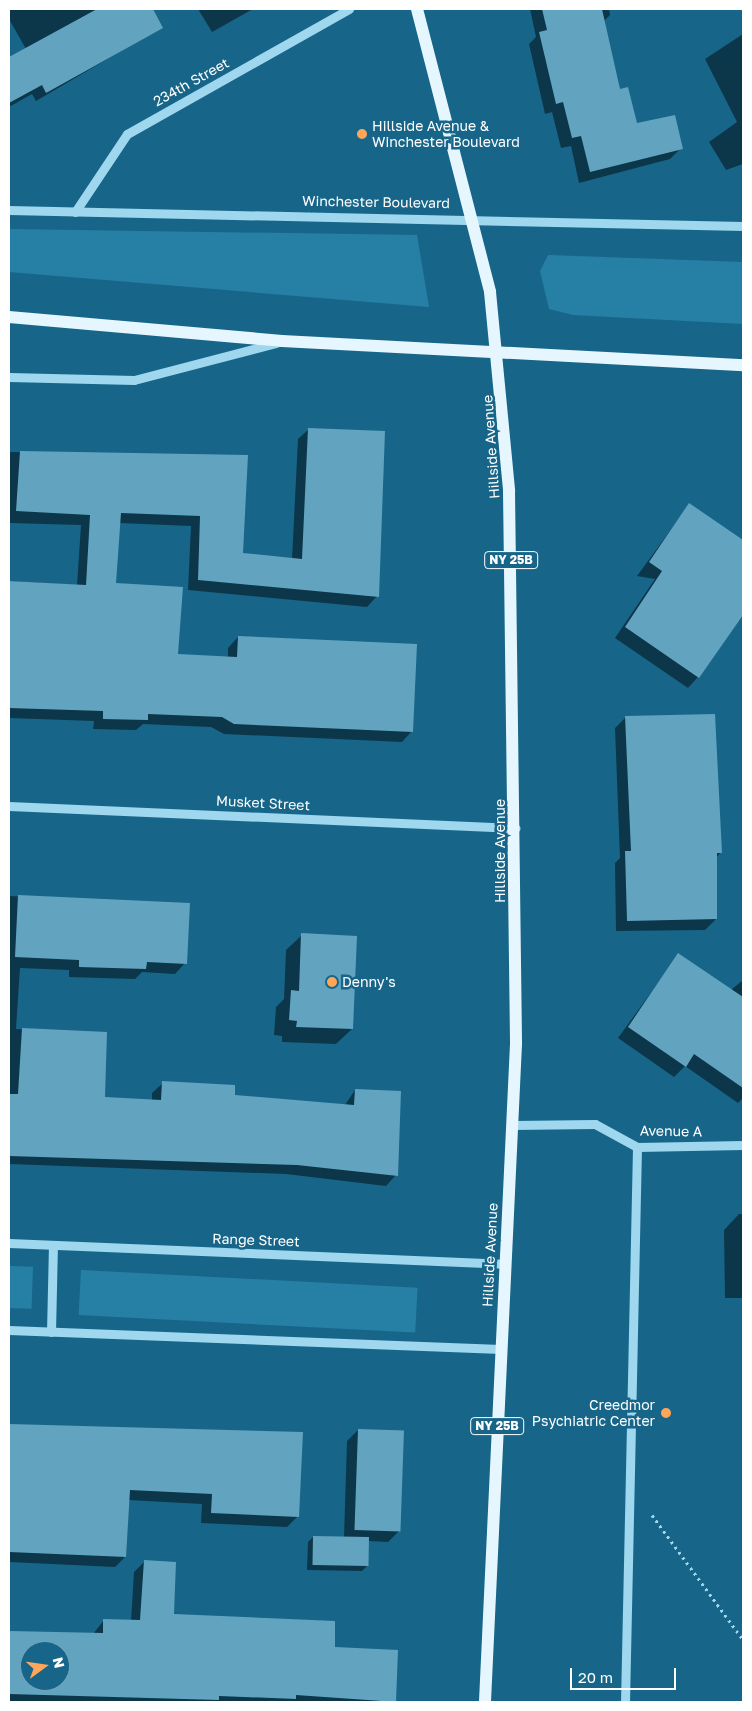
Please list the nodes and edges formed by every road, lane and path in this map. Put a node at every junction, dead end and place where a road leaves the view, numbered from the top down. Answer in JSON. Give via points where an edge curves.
{"nodes":[{"id":1,"x":349,"y":9,"type":"edge"},
{"id":2,"x":417,"y":9,"type":"edge"},
{"id":3,"x":9,"y":210,"type":"edge"},
{"id":4,"x":75,"y":212,"type":"junction"},
{"id":5,"x":474,"y":218,"type":"junction"},
{"id":6,"x":743,"y":226,"type":"edge"},
{"id":7,"x":9,"y":317,"type":"edge"},
{"id":8,"x":282,"y":342,"type":"junction"},
{"id":9,"x":499,"y":356,"type":"junction"},
{"id":10,"x":743,"y":365,"type":"edge"},
{"id":11,"x":9,"y":378,"type":"edge"},
{"id":12,"x":9,"y":806,"type":"edge"},
{"id":13,"x":516,"y":828,"type":"junction"},
{"id":14,"x":513,"y":1125,"type":"junction"},
{"id":15,"x":743,"y":1145,"type":"edge"},
{"id":16,"x":637,"y":1147,"type":"junction"},
{"id":17,"x":9,"y":1243,"type":"edge"},
{"id":18,"x":53,"y":1245,"type":"junction"},
{"id":19,"x":503,"y":1264,"type":"junction"},
{"id":20,"x":9,"y":1330,"type":"edge"},
{"id":21,"x":51,"y":1332,"type":"junction"},
{"id":22,"x":501,"y":1349,"type":"junction"},
{"id":23,"x":630,"y":1485,"type":"junction"},
{"id":24,"x":743,"y":1640,"type":"edge"},
{"id":25,"x":485,"y":1702,"type":"edge"},
{"id":26,"x":625,"y":1702,"type":"edge"}],
"edges":[{"from":1,"to":4,"type":"street","name":"234th Street","via":[[127,134]]},
{"from":2,"to":5,"type":"main road","name":"Hillside Avenue","number":"NY 25B"},
{"from":3,"to":4,"type":"street","name":"Winchester Boulevard"},
{"from":4,"to":5,"type":"street","name":"Winchester Boulevard"},
{"from":5,"to":6,"type":"street","name":"Winchester Boulevard"},
{"from":5,"to":9,"type":"main road","name":"Hillside Avenue","number":"NY 25B"},
{"from":7,"to":8,"type":"main road"},
{"from":8,"to":9,"type":"main road"},
{"from":8,"to":11,"type":"street","via":[[134,380]]},
{"from":9,"to":10,"type":"main road"},
{"from":9,"to":13,"type":"main road","name":"Hillside Avenue","number":"NY 25B","via":[[509,491]]},
{"from":12,"to":13,"type":"street","name":"Musket Street"},
{"from":13,"to":14,"type":"main road","name":"Hillside Avenue","number":"NY 25B"},
{"from":14,"to":16,"type":"street","name":"Avenue A","via":[[595,1124]]},
{"from":14,"to":19,"type":"main road","name":"Hillside Avenue","number":"NY 25B"},
{"from":15,"to":16,"type":"street","name":"Avenue A"},
{"from":16,"to":23,"type":"street"},
{"from":17,"to":18,"type":"street","name":"Range Street"},
{"from":18,"to":19,"type":"street","name":"Range Street"},
{"from":18,"to":21,"type":"street"},
{"from":19,"to":22,"type":"main road","name":"Hillside Avenue","number":"NY 25B"},
{"from":20,"to":21,"type":"street"},
{"from":21,"to":22,"type":"street"},
{"from":22,"to":25,"type":"main road","name":"Hillside Avenue","number":"NY 25B"},
{"from":23,"to":24,"type":"path"},
{"from":23,"to":26,"type":"street"}]}
